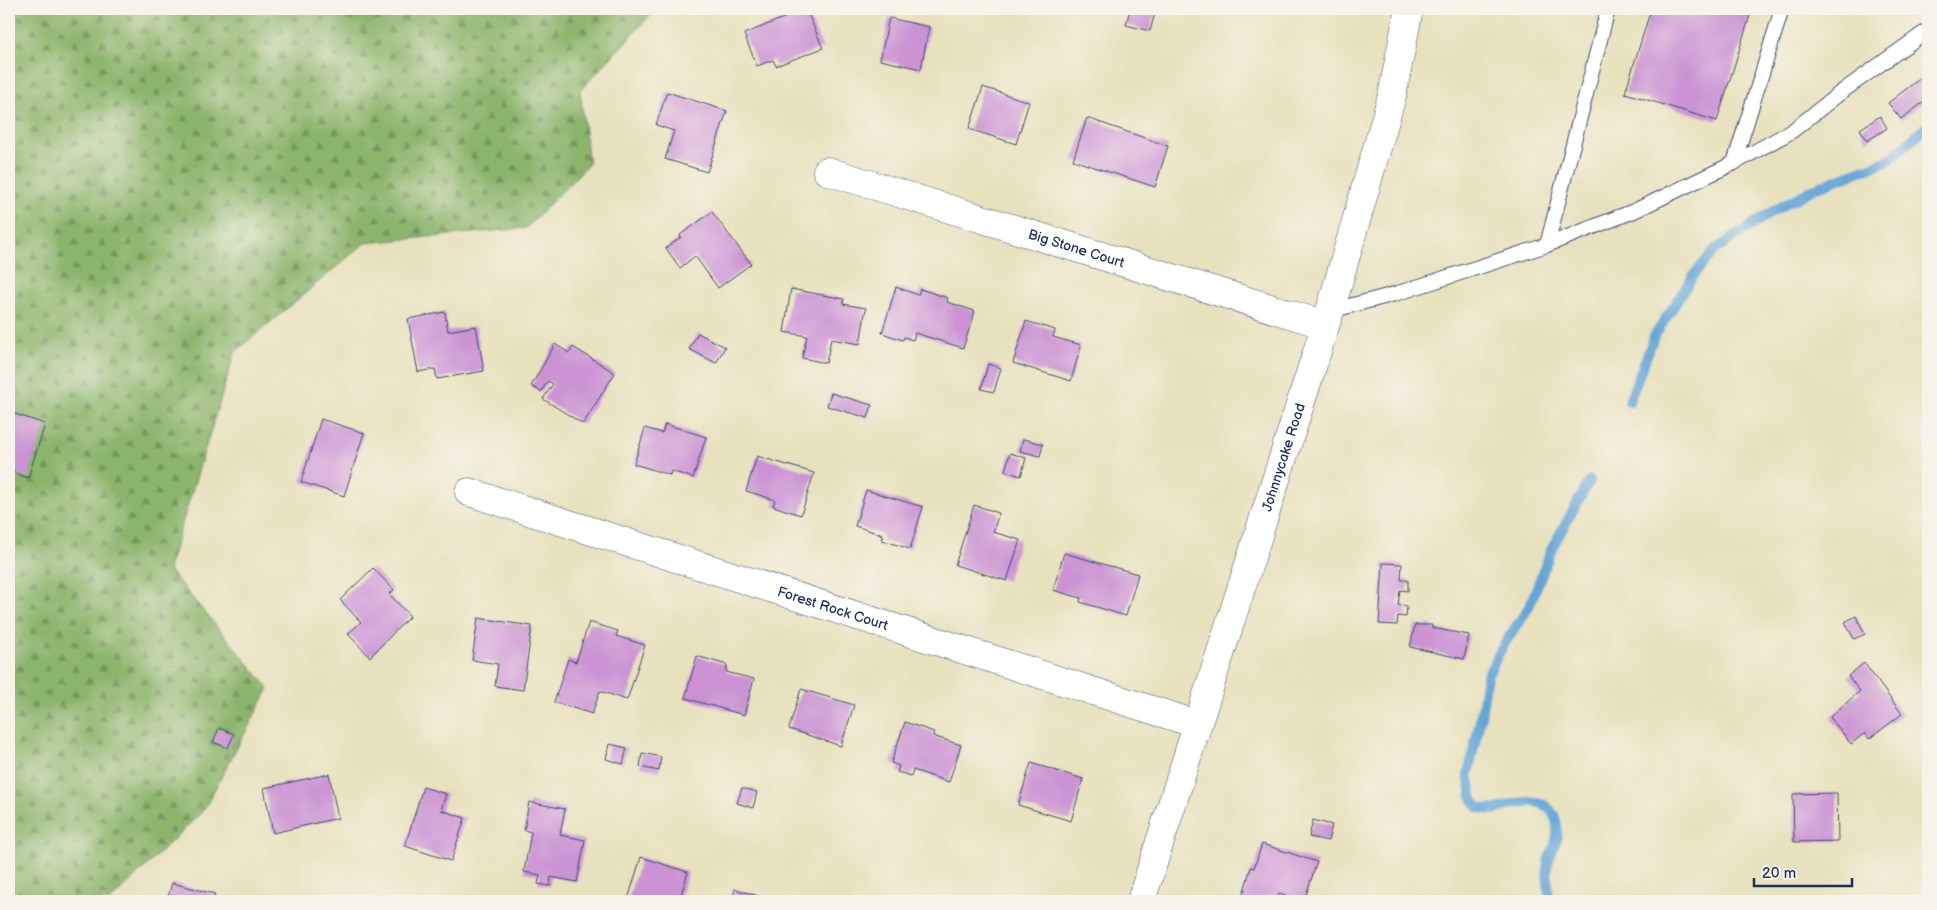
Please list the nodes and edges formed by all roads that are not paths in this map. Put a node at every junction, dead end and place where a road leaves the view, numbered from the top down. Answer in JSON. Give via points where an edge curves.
{"nodes":[{"id":1,"x":1409,"y":9,"type":"edge"},
{"id":2,"x":1608,"y":9,"type":"edge"},
{"id":3,"x":1782,"y":9,"type":"edge"},
{"id":4,"x":1928,"y":30,"type":"edge"},
{"id":5,"x":1734,"y":163,"type":"junction"},
{"id":6,"x":827,"y":171,"type":"dead end"},
{"id":7,"x":1547,"y":245,"type":"junction"},
{"id":8,"x":1327,"y":318,"type":"junction"},
{"id":9,"x":469,"y":492,"type":"dead end"},
{"id":10,"x":1196,"y":724,"type":"junction"},
{"id":11,"x":1141,"y":901,"type":"edge"}],
"edges":[{"from":1,"to":8,"type":"street","name":"Johnnycake Road","via":[[1392,96]]},
{"from":2,"to":7,"type":"lane"},
{"from":3,"to":5,"type":"lane"},
{"from":4,"to":5,"type":"lane","via":[[1792,131]]},
{"from":5,"to":7,"type":"lane","via":[[1634,211]]},
{"from":6,"to":8,"type":"street","name":"Big Stone Court"},
{"from":7,"to":8,"type":"lane"},
{"from":8,"to":10,"type":"street","name":"Johnnycake Road"},
{"from":9,"to":10,"type":"street","name":"Forest Rock Court"},
{"from":10,"to":11,"type":"street","name":"Johnnycake Road"}]}
